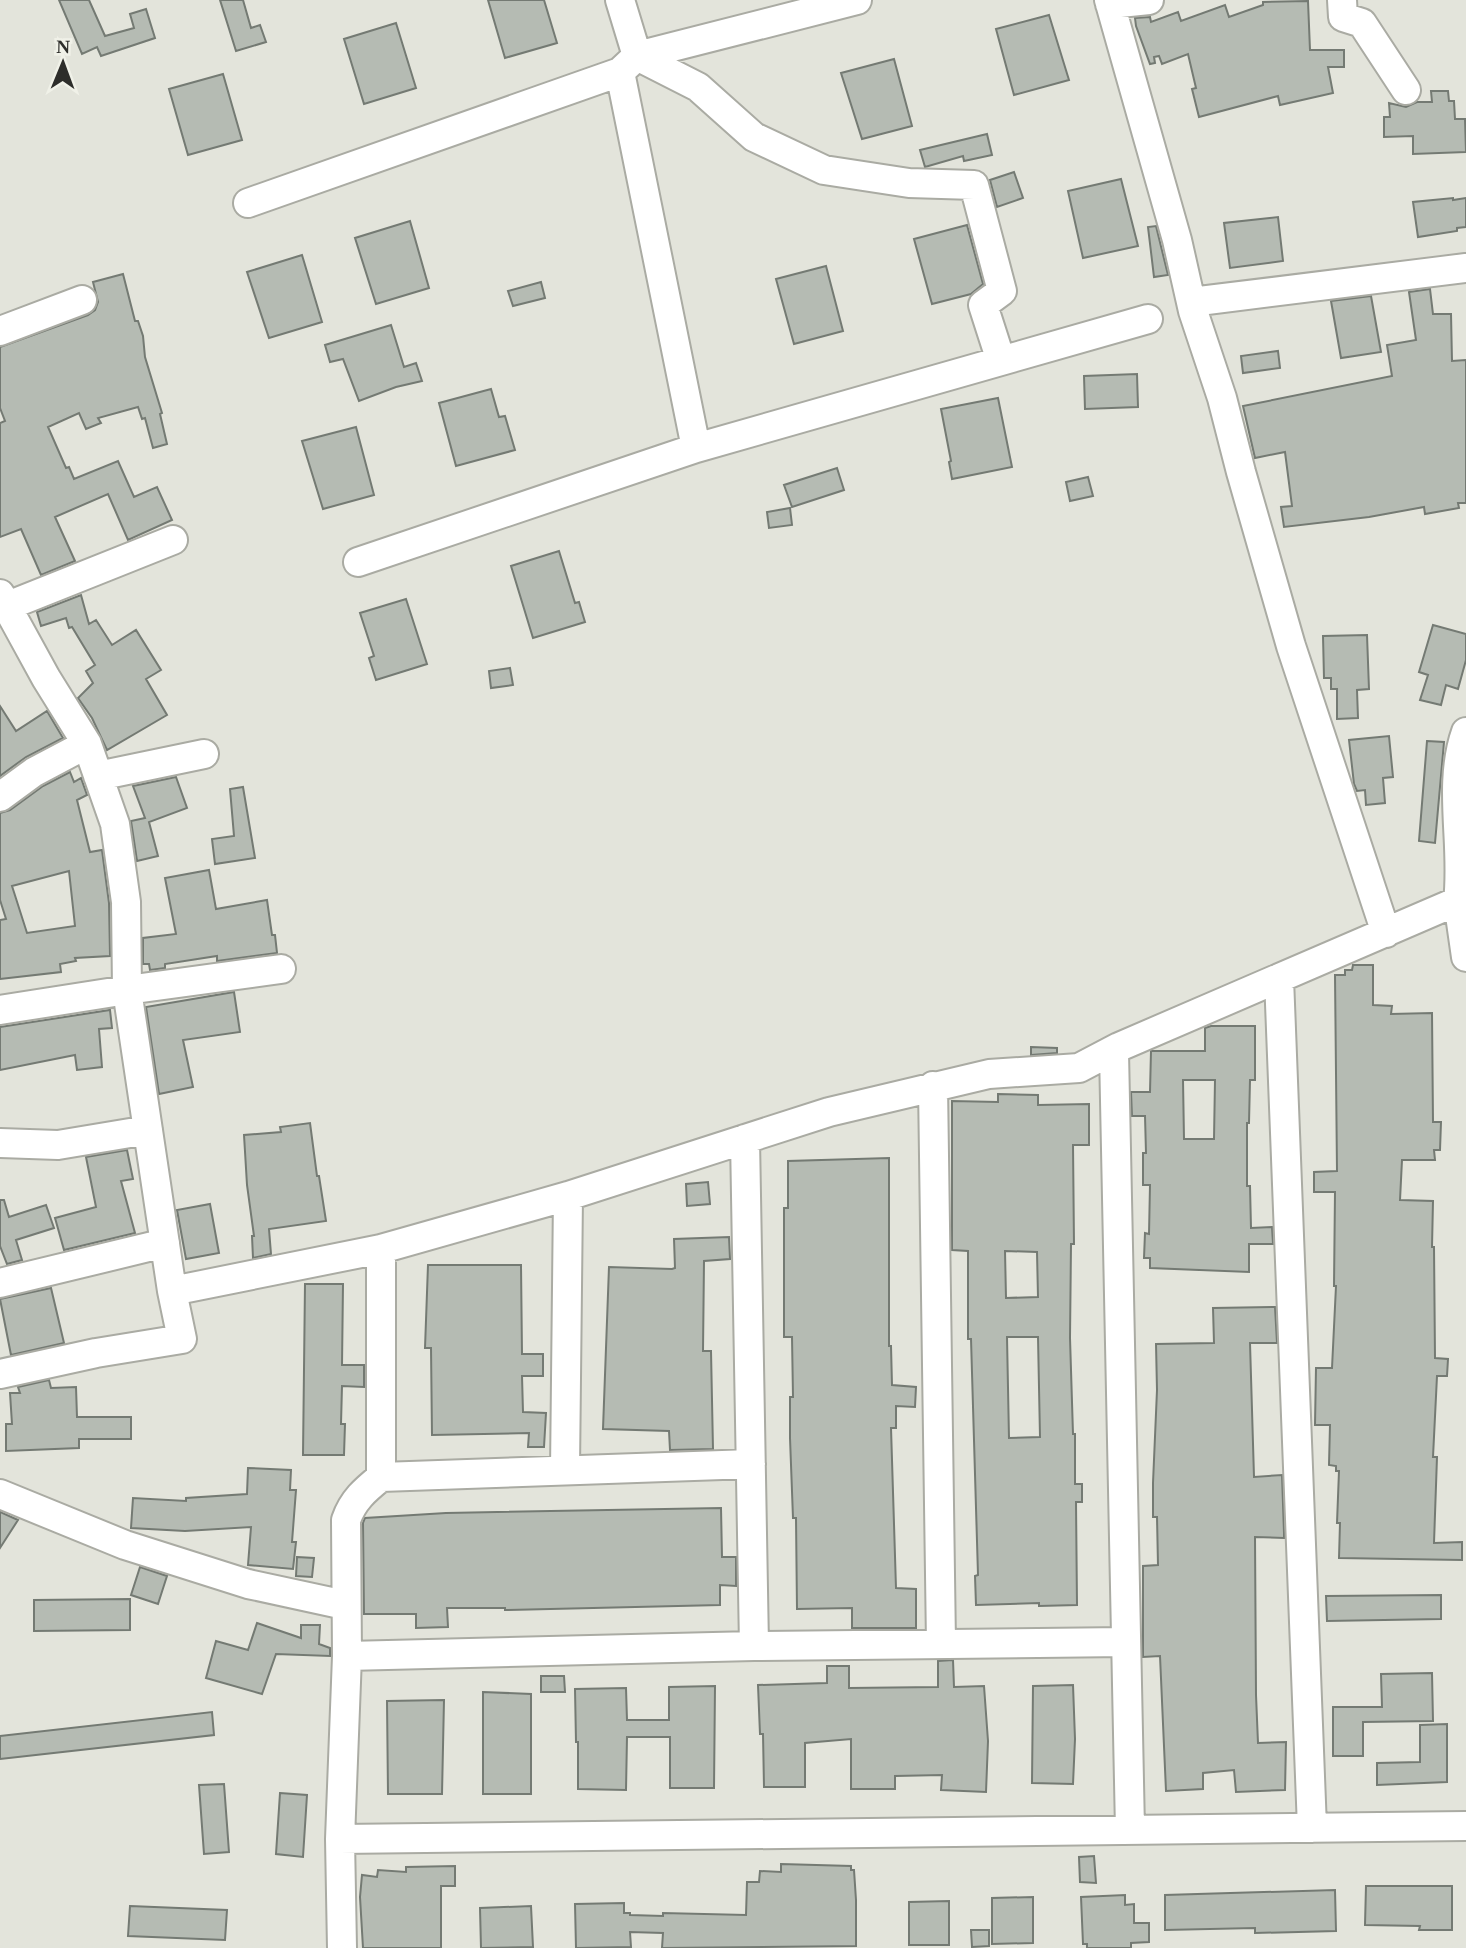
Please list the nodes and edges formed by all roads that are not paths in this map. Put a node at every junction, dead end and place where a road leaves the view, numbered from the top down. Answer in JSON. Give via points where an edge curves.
{"nodes":[{"id":1,"x":620,"y":0,"type":"edge"},
{"id":2,"x":857,"y":0,"type":"edge"},
{"id":3,"x":1149,"y":0,"type":"edge"},
{"id":4,"x":1342,"y":0,"type":"edge"},
{"id":5,"x":1110,"y":2,"type":"edge"},
{"id":6,"x":629,"y":64,"type":"junction"},
{"id":7,"x":1406,"y":90,"type":"dead end"},
{"id":8,"x":248,"y":202,"type":"dead end"},
{"id":9,"x":1466,"y":268,"type":"edge"},
{"id":10,"x":82,"y":300,"type":"dead end"},
{"id":11,"x":1191,"y":302,"type":"junction"},
{"id":12,"x":1148,"y":319,"type":"dead end"},
{"id":13,"x":0,"y":331,"type":"edge"},
{"id":14,"x":1000,"y":361,"type":"junction"},
{"id":15,"x":695,"y":448,"type":"junction"},
{"id":16,"x":173,"y":540,"type":"dead end"},
{"id":17,"x":358,"y":562,"type":"dead end"},
{"id":18,"x":3,"y":601,"type":"edge"},
{"id":19,"x":1466,"y":732,"type":"edge"},
{"id":20,"x":87,"y":744,"type":"junction"},
{"id":21,"x":204,"y":754,"type":"dead end"},
{"id":22,"x":98,"y":776,"type":"junction"},
{"id":23,"x":0,"y":797,"type":"edge"},
{"id":24,"x":1458,"y":901,"type":"junction"},
{"id":25,"x":1386,"y":933,"type":"junction"},
{"id":26,"x":1466,"y":957,"type":"edge"},
{"id":27,"x":281,"y":970,"type":"dead end"},
{"id":28,"x":1279,"y":978,"type":"junction"},
{"id":29,"x":127,"y":990,"type":"junction"},
{"id":30,"x":0,"y":1010,"type":"edge"},
{"id":31,"x":1114,"y":1052,"type":"junction"},
{"id":32,"x":933,"y":1086,"type":"junction"},
{"id":33,"x":148,"y":1130,"type":"junction"},
{"id":34,"x":745,"y":1139,"type":"junction"},
{"id":35,"x":0,"y":1143,"type":"edge"},
{"id":36,"x":568,"y":1196,"type":"junction"},
{"id":37,"x":165,"y":1243,"type":"junction"},
{"id":38,"x":381,"y":1249,"type":"junction"},
{"id":39,"x":0,"y":1283,"type":"edge"},
{"id":40,"x":172,"y":1290,"type":"junction"},
{"id":41,"x":0,"y":1374,"type":"edge"},
{"id":42,"x":751,"y":1464,"type":"junction"},
{"id":43,"x":565,"y":1470,"type":"junction"},
{"id":44,"x":381,"y":1477,"type":"junction"},
{"id":45,"x":0,"y":1494,"type":"edge"},
{"id":46,"x":345,"y":1605,"type":"junction"},
{"id":47,"x":1125,"y":1642,"type":"junction"},
{"id":48,"x":942,"y":1644,"type":"junction"},
{"id":49,"x":754,"y":1646,"type":"junction"},
{"id":50,"x":347,"y":1656,"type":"junction"},
{"id":51,"x":1466,"y":1826,"type":"edge"},
{"id":52,"x":1312,"y":1828,"type":"junction"},
{"id":53,"x":1130,"y":1830,"type":"junction"},
{"id":54,"x":340,"y":1839,"type":"junction"},
{"id":55,"x":342,"y":1948,"type":"edge"}],
"edges":[{"from":1,"to":6,"type":"street"},
{"from":2,"to":6,"type":"street"},
{"from":3,"to":5,"type":"street"},
{"from":4,"to":7,"type":"street","via":[[1343,17],[1362,23]]},
{"from":5,"to":11,"type":"street"},
{"from":6,"to":8,"type":"street"},
{"from":6,"to":14,"type":"street","via":[[698,87],[754,137],[824,170],[909,183],[974,185],[1002,291],[983,305]]},
{"from":6,"to":15,"type":"street"},
{"from":9,"to":11,"type":"street"},
{"from":10,"to":13,"type":"street"},
{"from":11,"to":25,"type":"street","via":[[1291,646]]},
{"from":12,"to":14,"type":"street"},
{"from":14,"to":15,"type":"street"},
{"from":15,"to":17,"type":"street"},
{"from":16,"to":18,"type":"street"},
{"from":18,"to":20,"type":"street"},
{"from":19,"to":24,"type":"street","via":[[1458,783]]},
{"from":20,"to":22,"type":"street"},
{"from":20,"to":23,"type":"street","via":[[34,772]]},
{"from":21,"to":22,"type":"street"},
{"from":22,"to":29,"type":"street","via":[[115,824],[125,902]]},
{"from":24,"to":25,"type":"street"},
{"from":24,"to":26,"type":"street"},
{"from":25,"to":28,"type":"street"},
{"from":27,"to":29,"type":"street"},
{"from":28,"to":31,"type":"street"},
{"from":28,"to":52,"type":"street"},
{"from":29,"to":30,"type":"street"},
{"from":29,"to":33,"type":"street"},
{"from":31,"to":32,"type":"street","via":[[1079,1068],[989,1074]]},
{"from":31,"to":47,"type":"street"},
{"from":32,"to":34,"type":"street"},
{"from":32,"to":48,"type":"street"},
{"from":33,"to":35,"type":"street","via":[[58,1145]]},
{"from":33,"to":37,"type":"street"},
{"from":34,"to":36,"type":"street"},
{"from":34,"to":42,"type":"street"},
{"from":36,"to":38,"type":"street"},
{"from":36,"to":43,"type":"street"},
{"from":37,"to":39,"type":"street"},
{"from":37,"to":40,"type":"street"},
{"from":38,"to":40,"type":"street"},
{"from":38,"to":44,"type":"street"},
{"from":40,"to":41,"type":"street","via":[[182,1339]]},
{"from":42,"to":43,"type":"street"},
{"from":42,"to":49,"type":"street"},
{"from":43,"to":44,"type":"street"},
{"from":44,"to":46,"type":"street","via":[[351,1505],[346,1520]]},
{"from":45,"to":46,"type":"street","via":[[125,1545],[248,1584]]},
{"from":46,"to":50,"type":"street"},
{"from":47,"to":48,"type":"street"},
{"from":47,"to":53,"type":"street"},
{"from":48,"to":49,"type":"street"},
{"from":49,"to":50,"type":"street"},
{"from":50,"to":54,"type":"street"},
{"from":51,"to":52,"type":"street"},
{"from":52,"to":53,"type":"street"},
{"from":53,"to":54,"type":"street"},
{"from":54,"to":55,"type":"street"}]}
